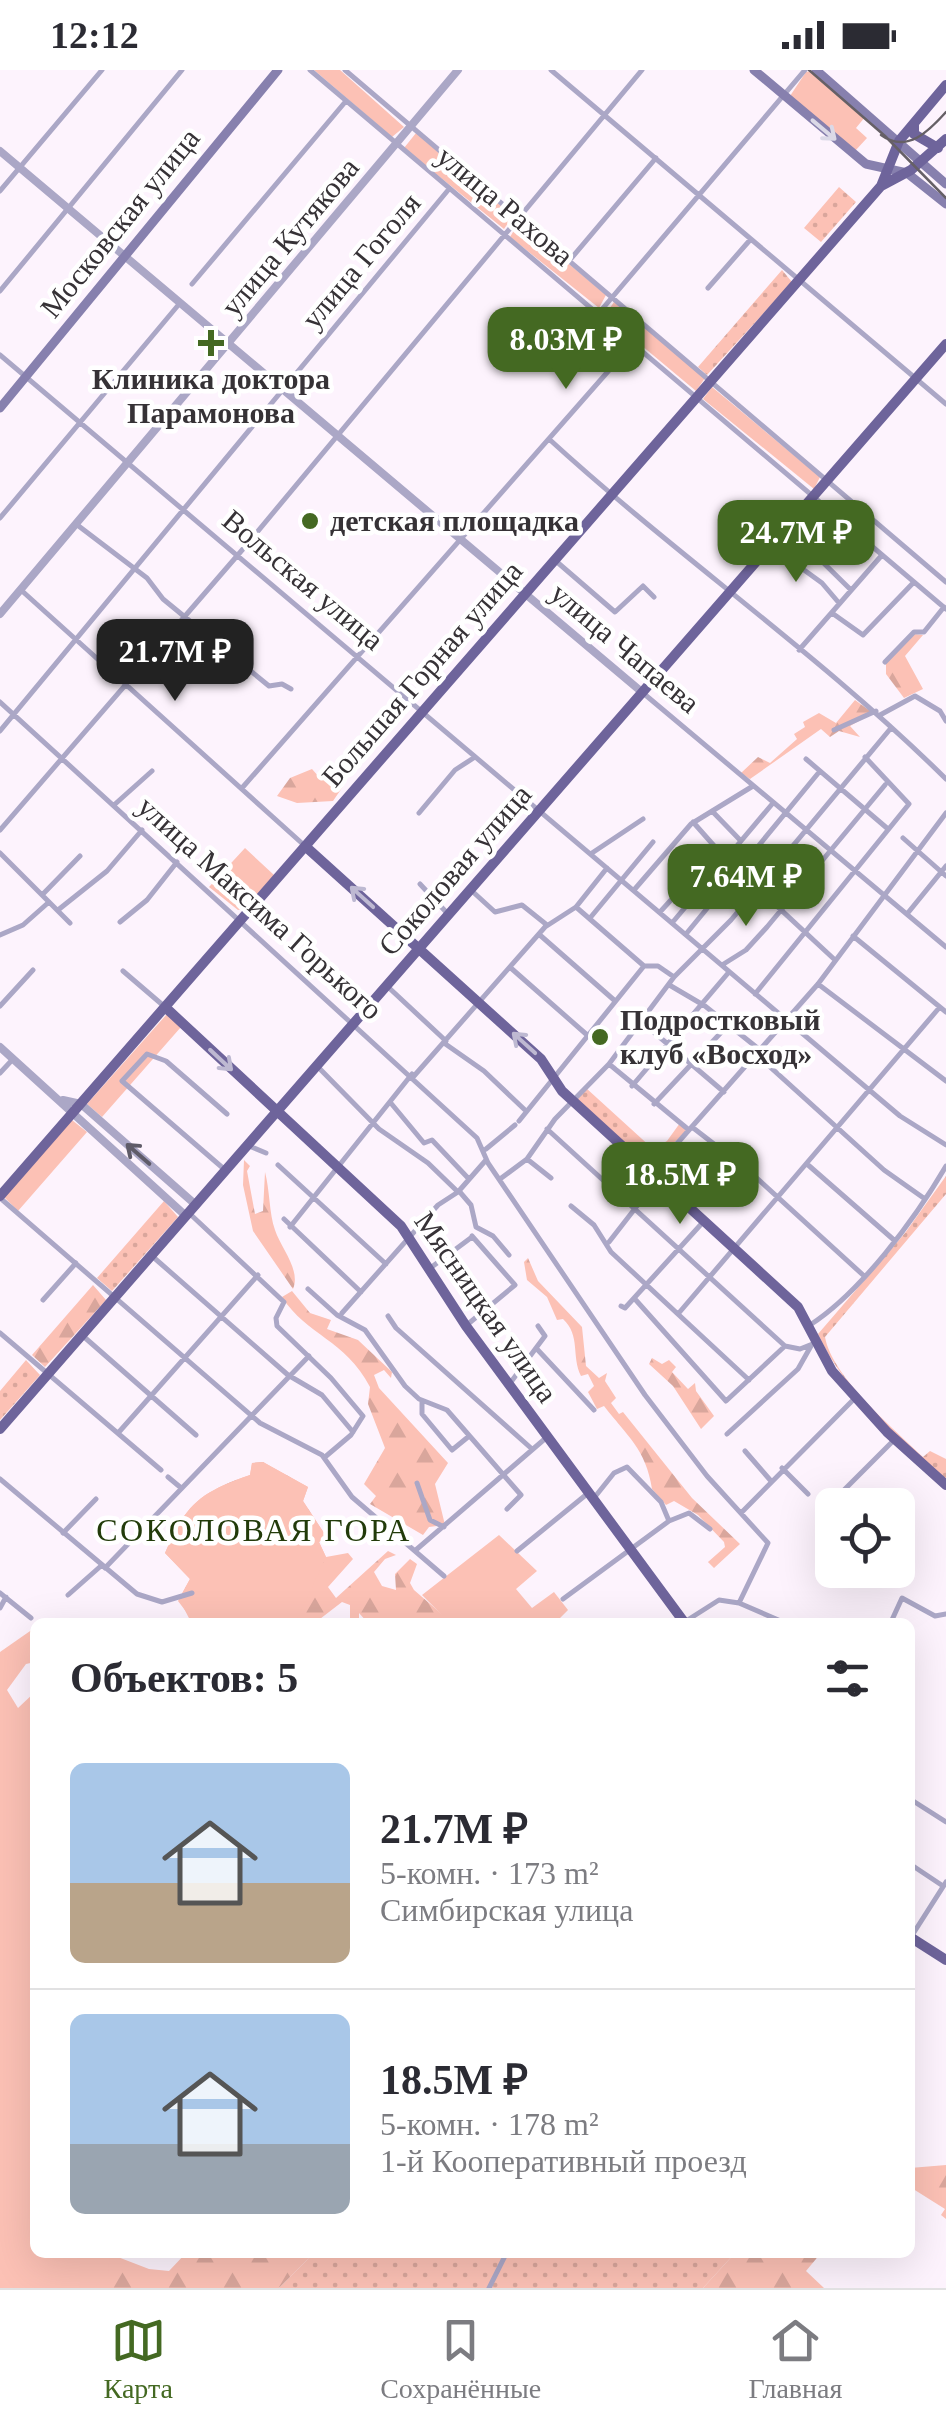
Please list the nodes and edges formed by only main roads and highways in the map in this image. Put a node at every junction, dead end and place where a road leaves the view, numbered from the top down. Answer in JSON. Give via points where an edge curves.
{"nodes":[{"id":1,"x":278,"y":70,"type":"edge"},
{"id":2,"x":754,"y":70,"type":"edge"},
{"id":3,"x":816,"y":70,"type":"edge"},
{"id":4,"x":946,"y":85,"type":"edge"},
{"id":5,"x":913,"y":122,"type":"junction"},
{"id":6,"x":888,"y":132,"type":"junction"},
{"id":7,"x":898,"y":141,"type":"junction"},
{"id":8,"x":942,"y":143,"type":"edge"},
{"id":9,"x":922,"y":162,"type":"junction"},
{"id":10,"x":884,"y":171,"type":"junction"},
{"id":11,"x":907,"y":174,"type":"junction"},
{"id":12,"x":946,"y":184,"type":"edge"},
{"id":13,"x":881,"y":186,"type":"junction"},
{"id":14,"x":946,"y":204,"type":"edge"},
{"id":15,"x":946,"y":344,"type":"edge"},
{"id":16,"x":0,"y":408,"type":"edge"},
{"id":17,"x":305,"y":846,"type":"junction"},
{"id":18,"x":419,"y":949,"type":"junction"},
{"id":19,"x":165,"y":1007,"type":"junction"},
{"id":20,"x":278,"y":1112,"type":"junction"},
{"id":21,"x":0,"y":1197,"type":"edge"},
{"id":22,"x":0,"y":1428,"type":"edge"},
{"id":23,"x":946,"y":1485,"type":"edge"},
{"id":24,"x":681,"y":1618,"type":"edge"},
{"id":25,"x":915,"y":1940,"type":"edge"},
{"id":26,"x":946,"y":1960,"type":"edge"}],
"edges":[{"from":1,"to":16,"type":"main road","name":"Московская улица"},
{"from":2,"to":10,"type":"main road","one_way":true,"via":[[858,158]]},
{"from":3,"to":6,"type":"main road"},
{"from":4,"to":5,"type":"main road"},
{"from":5,"to":6,"type":"main road","via":[[902,134]]},
{"from":5,"to":7,"type":"main road"},
{"from":5,"to":8,"type":"main road","via":[[914,134]]},
{"from":6,"to":7,"type":"main road"},
{"from":7,"to":9,"type":"main road"},
{"from":7,"to":10,"type":"main road"},
{"from":8,"to":9,"type":"main road","name":"Большая Горная улица"},
{"from":9,"to":11,"type":"main road","name":"Большая Горная улица"},
{"from":9,"to":12,"type":"main road"},
{"from":10,"to":11,"type":"main road"},
{"from":10,"to":13,"type":"main road"},
{"from":11,"to":13,"type":"main road","name":"Большая Горная улица"},
{"from":11,"to":14,"type":"main road"},
{"from":13,"to":17,"type":"main road","name":"Большая Горная улица"},
{"from":15,"to":18,"type":"main road","name":"Соколовая улица"},
{"from":18,"to":17,"type":"main road","one_way":true},
{"from":17,"to":19,"type":"main road","name":"Большая Горная улица"},
{"from":18,"to":20,"type":"main road","name":"Соколовая улица"},
{"from":23,"to":18,"type":"main road","one_way":true,"via":[[856,1398],[813,1345],[798,1307]]},
{"from":19,"to":20,"type":"main road","name":"Мясницкая улица","one_way":true},
{"from":19,"to":21,"type":"main road","name":"Большая Горная улица"},
{"from":20,"to":22,"type":"main road","name":"Соколовая улица"},
{"from":20,"to":24,"type":"main road","name":"Мясницкая улица","via":[[409,1238],[426,1271]]},
{"from":25,"to":26,"type":"main road"}]}
